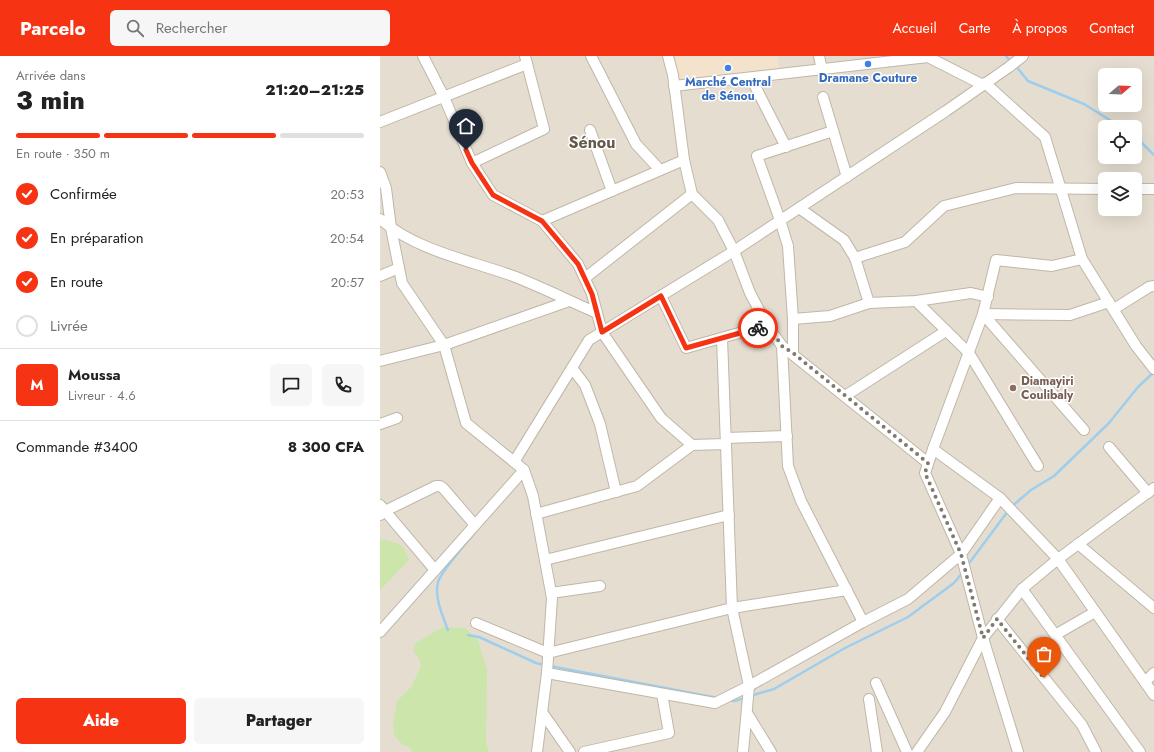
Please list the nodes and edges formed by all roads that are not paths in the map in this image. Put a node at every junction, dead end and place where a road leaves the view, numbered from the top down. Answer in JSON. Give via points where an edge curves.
{"nodes":[{"id":1,"x":423,"y":56,"type":"edge"},
{"id":2,"x":591,"y":56,"type":"edge"},
{"id":3,"x":668,"y":56,"type":"edge"},
{"id":4,"x":819,"y":56,"type":"edge"},
{"id":5,"x":1022,"y":57,"type":"edge"},
{"id":6,"x":526,"y":60,"type":"edge"},
{"id":7,"x":822,"y":70,"type":"junction"},
{"id":8,"x":751,"y":78,"type":"junction"},
{"id":9,"x":984,"y":84,"type":"junction"},
{"id":10,"x":674,"y":86,"type":"junction"},
{"id":11,"x":444,"y":97,"type":"junction"},
{"id":12,"x":823,"y":97,"type":"dead end"},
{"id":13,"x":380,"y":122,"type":"edge"},
{"id":14,"x":590,"y":130,"type":"dead end"},
{"id":15,"x":833,"y":131,"type":"junction"},
{"id":16,"x":786,"y":146,"type":"junction"},
{"id":17,"x":684,"y":160,"type":"junction"},
{"id":18,"x":472,"y":163,"type":"junction"},
{"id":19,"x":660,"y":170,"type":"junction"},
{"id":20,"x":380,"y":172,"type":"edge"},
{"id":21,"x":847,"y":177,"type":"junction"},
{"id":22,"x":1061,"y":189,"type":"junction"},
{"id":23,"x":1098,"y":189,"type":"edge"},
{"id":24,"x":1142,"y":189,"type":"edge"},
{"id":25,"x":1154,"y":189,"type":"edge"},
{"id":26,"x":612,"y":191,"type":"junction"},
{"id":27,"x":692,"y":194,"type":"junction"},
{"id":28,"x":799,"y":208,"type":"junction"},
{"id":29,"x":381,"y":220,"type":"edge"},
{"id":30,"x":780,"y":220,"type":"junction"},
{"id":31,"x":542,"y":221,"type":"junction"},
{"id":32,"x":391,"y":228,"type":"junction"},
{"id":33,"x":734,"y":252,"type":"junction"},
{"id":34,"x":855,"y":258,"type":"junction"},
{"id":35,"x":1082,"y":259,"type":"junction"},
{"id":36,"x":399,"y":268,"type":"junction"},
{"id":37,"x":380,"y":276,"type":"edge"},
{"id":38,"x":584,"y":278,"type":"junction"},
{"id":39,"x":1154,"y":286,"type":"edge"},
{"id":40,"x":661,"y":296,"type":"junction"},
{"id":41,"x":988,"y":297,"type":"junction"},
{"id":42,"x":569,"y":301,"type":"junction"},
{"id":43,"x":916,"y":301,"type":"junction"},
{"id":44,"x":870,"y":303,"type":"junction"},
{"id":45,"x":1111,"y":305,"type":"junction"},
{"id":46,"x":597,"y":313,"type":"junction"},
{"id":47,"x":983,"y":314,"type":"junction"},
{"id":48,"x":793,"y":319,"type":"junction"},
{"id":49,"x":768,"y":325,"type":"junction"},
{"id":50,"x":946,"y":330,"type":"junction"},
{"id":51,"x":602,"y":332,"type":"junction"},
{"id":52,"x":722,"y":338,"type":"junction"},
{"id":53,"x":444,"y":346,"type":"junction"},
{"id":54,"x":782,"y":346,"type":"junction"},
{"id":55,"x":793,"y":353,"type":"junction"},
{"id":56,"x":969,"y":353,"type":"junction"},
{"id":57,"x":380,"y":361,"type":"edge"},
{"id":58,"x":572,"y":368,"type":"junction"},
{"id":59,"x":1154,"y":369,"type":"edge"},
{"id":60,"x":845,"y":396,"type":"junction"},
{"id":61,"x":397,"y":418,"type":"dead end"},
{"id":62,"x":380,"y":424,"type":"edge"},
{"id":63,"x":1084,"y":430,"type":"dead end"},
{"id":64,"x":787,"y":436,"type":"junction"},
{"id":65,"x":726,"y":441,"type":"junction"},
{"id":66,"x":692,"y":445,"type":"junction"},
{"id":67,"x":1109,"y":447,"type":"dead end"},
{"id":68,"x":933,"y":449,"type":"junction"},
{"id":69,"x":514,"y":462,"type":"junction"},
{"id":70,"x":928,"y":463,"type":"junction"},
{"id":71,"x":1038,"y":466,"type":"dead end"},
{"id":72,"x":524,"y":470,"type":"junction"},
{"id":73,"x":1151,"y":491,"type":"edge"},
{"id":74,"x":616,"y":492,"type":"junction"},
{"id":75,"x":1000,"y":498,"type":"junction"},
{"id":76,"x":382,"y":511,"type":"edge"},
{"id":77,"x":536,"y":514,"type":"junction"},
{"id":78,"x":729,"y":515,"type":"junction"},
{"id":79,"x":475,"y":525,"type":"junction"},
{"id":80,"x":1078,"y":544,"type":"junction"},
{"id":81,"x":961,"y":554,"type":"junction"},
{"id":82,"x":1058,"y":559,"type":"junction"},
{"id":83,"x":545,"y":560,"type":"junction"},
{"id":84,"x":435,"y":570,"type":"junction"},
{"id":85,"x":600,"y":586,"type":"dead end"},
{"id":86,"x":1022,"y":589,"type":"junction"},
{"id":87,"x":847,"y":590,"type":"junction"},
{"id":88,"x":551,"y":593,"type":"junction"},
{"id":89,"x":1153,"y":605,"type":"edge"},
{"id":90,"x":732,"y":608,"type":"junction"},
{"id":91,"x":1096,"y":612,"type":"junction"},
{"id":92,"x":997,"y":619,"type":"junction"},
{"id":93,"x":863,"y":622,"type":"junction"},
{"id":94,"x":476,"y":623,"type":"dead end"},
{"id":95,"x":380,"y":632,"type":"edge"},
{"id":96,"x":1055,"y":635,"type":"junction"},
{"id":97,"x":983,"y":638,"type":"junction"},
{"id":98,"x":548,"y":653,"type":"junction"},
{"id":99,"x":547,"y":673,"type":"junction"},
{"id":100,"x":1154,"y":674,"type":"edge"},
{"id":101,"x":1145,"y":682,"type":"junction"},
{"id":102,"x":876,"y":683,"type":"dead end"},
{"id":103,"x":749,"y":686,"type":"junction"},
{"id":104,"x":662,"y":694,"type":"junction"},
{"id":105,"x":1154,"y":695,"type":"edge"},
{"id":106,"x":869,"y":700,"type":"dead end"},
{"id":107,"x":542,"y":712,"type":"junction"},
{"id":108,"x":747,"y":713,"type":"junction"},
{"id":109,"x":537,"y":752,"type":"edge"},
{"id":110,"x":570,"y":752,"type":"edge"},
{"id":111,"x":584,"y":752,"type":"edge"},
{"id":112,"x":743,"y":752,"type":"edge"},
{"id":113,"x":772,"y":752,"type":"edge"},
{"id":114,"x":877,"y":752,"type":"edge"},
{"id":115,"x":907,"y":752,"type":"edge"},
{"id":116,"x":917,"y":752,"type":"edge"},
{"id":117,"x":1018,"y":752,"type":"edge"},
{"id":118,"x":1096,"y":752,"type":"edge"},
{"id":119,"x":1140,"y":752,"type":"edge"}],
"edges":[{"from":1,"to":11,"type":"street"},
{"from":2,"to":19,"type":"street","via":[[636,144]]},
{"from":3,"to":10,"type":"street"},
{"from":4,"to":7,"type":"street"},
{"from":5,"to":9,"type":"street"},
{"from":6,"to":11,"type":"street"},
{"from":6,"to":18,"type":"street","via":[[544,130]]},
{"from":7,"to":8,"type":"street"},
{"from":7,"to":9,"type":"street","via":[[928,57]]},
{"from":8,"to":10,"type":"street"},
{"from":8,"to":16,"type":"street"},
{"from":9,"to":21,"type":"street"},
{"from":9,"to":22,"type":"street","via":[[1045,137]]},
{"from":10,"to":17,"type":"street"},
{"from":11,"to":13,"type":"street"},
{"from":11,"to":18,"type":"street"},
{"from":12,"to":15,"type":"street"},
{"from":14,"to":26,"type":"street"},
{"from":15,"to":16,"type":"street"},
{"from":15,"to":21,"type":"street"},
{"from":16,"to":30,"type":"street","via":[[757,156]]},
{"from":17,"to":19,"type":"street"},
{"from":17,"to":27,"type":"street"},
{"from":18,"to":31,"type":"street","via":[[493,195]]},
{"from":19,"to":26,"type":"street"},
{"from":20,"to":32,"type":"street","via":[[386,188]]},
{"from":21,"to":28,"type":"street"},
{"from":22,"to":23,"type":"street"},
{"from":22,"to":34,"type":"street","via":[[1016,188],[944,206],[905,242]]},
{"from":22,"to":35,"type":"street"},
{"from":24,"to":25,"type":"street"},
{"from":26,"to":31,"type":"street"},
{"from":27,"to":33,"type":"street","via":[[718,220]]},
{"from":27,"to":38,"type":"street"},
{"from":28,"to":30,"type":"street"},
{"from":28,"to":34,"type":"street","via":[[844,240]]},
{"from":29,"to":32,"type":"street"},
{"from":30,"to":33,"type":"street"},
{"from":30,"to":48,"type":"street","via":[[788,246]]},
{"from":31,"to":38,"type":"street","via":[[578,264]]},
{"from":32,"to":36,"type":"street"},
{"from":32,"to":42,"type":"street","via":[[424,245],[515,277]]},
{"from":33,"to":40,"type":"street"},
{"from":33,"to":49,"type":"street","via":[[750,294]]},
{"from":34,"to":44,"type":"street"},
{"from":35,"to":41,"type":"street","via":[[1052,266],[996,260]]},
{"from":35,"to":45,"type":"street"},
{"from":36,"to":37,"type":"street"},
{"from":36,"to":53,"type":"street","via":[[402,283]]},
{"from":38,"to":46,"type":"street"},
{"from":39,"to":45,"type":"street"},
{"from":40,"to":51,"type":"street"},
{"from":40,"to":52,"type":"street","via":[[686,348]]},
{"from":41,"to":43,"type":"street","via":[[971,293]]},
{"from":41,"to":47,"type":"street"},
{"from":42,"to":46,"type":"street"},
{"from":42,"to":53,"type":"street"},
{"from":43,"to":44,"type":"street"},
{"from":43,"to":50,"type":"street"},
{"from":44,"to":48,"type":"street","via":[[830,316]]},
{"from":45,"to":47,"type":"street","via":[[1070,315]]},
{"from":45,"to":59,"type":"street","via":[[1136,346]]},
{"from":46,"to":51,"type":"street"},
{"from":47,"to":56,"type":"street"},
{"from":47,"to":63,"type":"street"},
{"from":48,"to":55,"type":"street"},
{"from":49,"to":52,"type":"street"},
{"from":49,"to":54,"type":"street"},
{"from":50,"to":56,"type":"street"},
{"from":50,"to":60,"type":"street"},
{"from":51,"to":58,"type":"street","via":[[589,340]]},
{"from":51,"to":66,"type":"street","via":[[661,418]]},
{"from":52,"to":65,"type":"street"},
{"from":53,"to":57,"type":"street"},
{"from":53,"to":69,"type":"street","via":[[466,423]]},
{"from":54,"to":55,"type":"street"},
{"from":54,"to":64,"type":"street"},
{"from":55,"to":60,"type":"street"},
{"from":56,"to":68,"type":"street"},
{"from":56,"to":71,"type":"street"},
{"from":58,"to":69,"type":"street"},
{"from":58,"to":74,"type":"street","via":[[585,385],[600,424]]},
{"from":60,"to":70,"type":"street"},
{"from":61,"to":62,"type":"street"},
{"from":64,"to":65,"type":"street"},
{"from":64,"to":87,"type":"street","via":[[788,466],[801,501]]},
{"from":65,"to":66,"type":"street"},
{"from":65,"to":78,"type":"street"},
{"from":66,"to":74,"type":"street","via":[[637,486]]},
{"from":67,"to":73,"type":"street"},
{"from":68,"to":70,"type":"street"},
{"from":68,"to":75,"type":"street"},
{"from":69,"to":72,"type":"street"},
{"from":70,"to":81,"type":"street","via":[[925,473]]},
{"from":72,"to":77,"type":"street"},
{"from":72,"to":79,"type":"street"},
{"from":73,"to":80,"type":"street"},
{"from":74,"to":77,"type":"street"},
{"from":75,"to":81,"type":"street"},
{"from":75,"to":82,"type":"street"},
{"from":76,"to":79,"type":"street","via":[[440,486]]},
{"from":76,"to":84,"type":"street"},
{"from":77,"to":83,"type":"street"},
{"from":78,"to":83,"type":"street"},
{"from":78,"to":90,"type":"street"},
{"from":79,"to":84,"type":"street"},
{"from":80,"to":82,"type":"street"},
{"from":80,"to":89,"type":"street"},
{"from":81,"to":93,"type":"street","via":[[908,599]]},
{"from":81,"to":97,"type":"street"},
{"from":82,"to":86,"type":"street"},
{"from":82,"to":91,"type":"street"},
{"from":83,"to":88,"type":"street"},
{"from":84,"to":95,"type":"street"},
{"from":85,"to":88,"type":"street"},
{"from":86,"to":92,"type":"street"},
{"from":86,"to":96,"type":"street"},
{"from":87,"to":90,"type":"street"},
{"from":87,"to":93,"type":"street"},
{"from":88,"to":98,"type":"street"},
{"from":90,"to":98,"type":"street"},
{"from":90,"to":103,"type":"street"},
{"from":91,"to":96,"type":"street"},
{"from":91,"to":101,"type":"street"},
{"from":92,"to":97,"type":"street"},
{"from":92,"to":118,"type":"street","via":[[1082,725]]},
{"from":93,"to":103,"type":"street"},
{"from":94,"to":98,"type":"street"},
{"from":96,"to":119,"type":"street"},
{"from":97,"to":116,"type":"street","via":[[946,712]]},
{"from":97,"to":117,"type":"street"},
{"from":98,"to":99,"type":"street"},
{"from":99,"to":104,"type":"street"},
{"from":99,"to":107,"type":"street"},
{"from":100,"to":101,"type":"street"},
{"from":101,"to":105,"type":"street"},
{"from":102,"to":115,"type":"street"},
{"from":103,"to":104,"type":"street","via":[[715,703]]},
{"from":103,"to":108,"type":"street"},
{"from":104,"to":111,"type":"street","via":[[669,733]]},
{"from":106,"to":114,"type":"street"},
{"from":107,"to":109,"type":"street"},
{"from":107,"to":110,"type":"street"},
{"from":108,"to":112,"type":"street"},
{"from":108,"to":113,"type":"street"}]}
